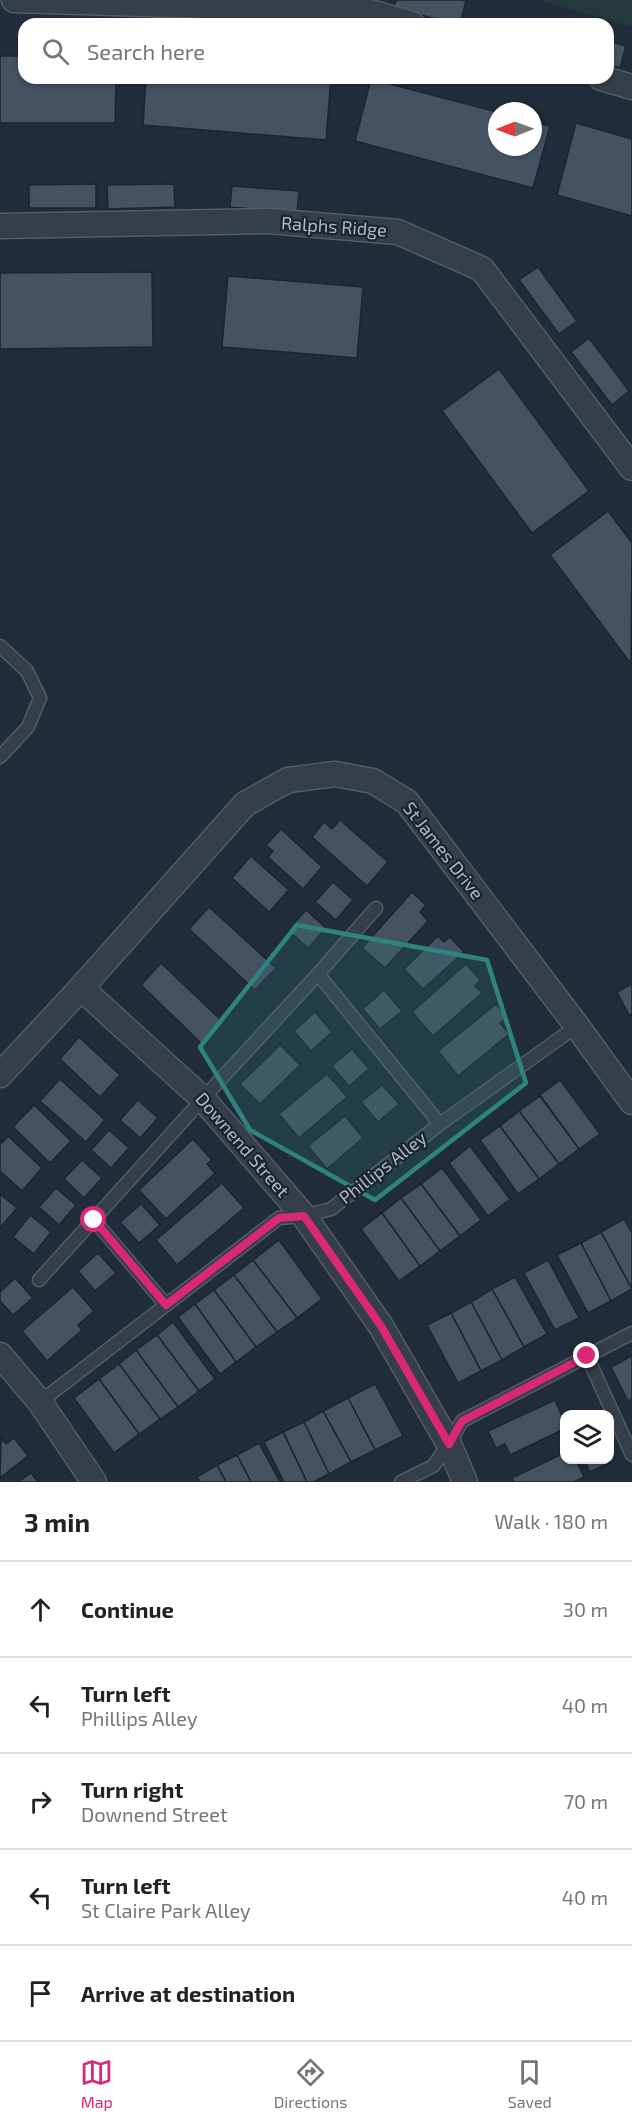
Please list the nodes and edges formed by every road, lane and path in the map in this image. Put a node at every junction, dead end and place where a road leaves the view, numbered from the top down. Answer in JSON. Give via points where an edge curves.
{"nodes":[{"id":1,"x":14,"y":0,"type":"edge"},
{"id":2,"x":391,"y":18,"type":"edge"},
{"id":3,"x":614,"y":82,"type":"edge"},
{"id":4,"x":632,"y":87,"type":"edge"},
{"id":5,"x":0,"y":226,"type":"edge"},
{"id":6,"x":632,"y":468,"type":"edge"},
{"id":7,"x":0,"y":646,"type":"edge"},
{"id":8,"x":0,"y":757,"type":"edge"},
{"id":9,"x":376,"y":908,"type":"dead end"},
{"id":10,"x":318,"y":974,"type":"junction"},
{"id":11,"x":81,"y":988,"type":"junction"},
{"id":12,"x":577,"y":1026,"type":"junction"},
{"id":13,"x":0,"y":1075,"type":"edge"},
{"id":14,"x":203,"y":1099,"type":"junction"},
{"id":15,"x":632,"y":1102,"type":"edge"},
{"id":16,"x":440,"y":1124,"type":"junction"},
{"id":17,"x":304,"y":1216,"type":"junction"},
{"id":18,"x":94,"y":1220,"type":"junction"},
{"id":19,"x":39,"y":1280,"type":"dead end"},
{"id":20,"x":166,"y":1305,"type":"junction"},
{"id":21,"x":632,"y":1333,"type":"edge"},
{"id":22,"x":0,"y":1355,"type":"edge"},
{"id":23,"x":587,"y":1356,"type":"junction"},
{"id":24,"x":40,"y":1402,"type":"junction"},
{"id":25,"x":449,"y":1444,"type":"junction"},
{"id":26,"x":632,"y":1455,"type":"edge"},
{"id":27,"x":94,"y":1482,"type":"edge"},
{"id":28,"x":401,"y":1482,"type":"edge"},
{"id":29,"x":465,"y":1482,"type":"edge"}],
"edges":[{"from":1,"to":2,"type":"street","via":[[367,11]]},
{"from":3,"to":4,"type":"street"},
{"from":5,"to":6,"type":"street","name":"Ralphs Ridge","via":[[269,222],[398,231],[482,269]]},
{"from":7,"to":8,"type":"lane","via":[[27,671],[40,698],[27,727]]},
{"from":9,"to":10,"type":"lane"},
{"from":10,"to":14,"type":"lane"},
{"from":10,"to":16,"type":"lane"},
{"from":11,"to":12,"type":"street","name":"St James Drive","via":[[245,804],[288,780],[335,774],[373,781],[407,802]]},
{"from":11,"to":13,"type":"street","name":"St James Drive"},
{"from":11,"to":14,"type":"street","name":"Downend Street"},
{"from":12,"to":15,"type":"street","name":"St James Drive"},
{"from":12,"to":16,"type":"lane","name":"Phillips Alley"},
{"from":14,"to":17,"type":"street","name":"Downend Street"},
{"from":14,"to":18,"type":"lane"},
{"from":16,"to":17,"type":"lane","name":"Phillips Alley","via":[[331,1209]]},
{"from":17,"to":20,"type":"lane","name":"Phillips Alley","via":[[279,1218]]},
{"from":17,"to":25,"type":"street","name":"Downend Street","via":[[381,1326]]},
{"from":18,"to":19,"type":"lane"},
{"from":18,"to":20,"type":"lane"},
{"from":20,"to":24,"type":"lane","name":"Phillips Alley"},
{"from":21,"to":23,"type":"lane"},
{"from":22,"to":24,"type":"street"},
{"from":23,"to":25,"type":"lane","via":[[462,1421]]},
{"from":23,"to":26,"type":"lane"},
{"from":24,"to":27,"type":"street"},
{"from":25,"to":28,"type":"lane","via":[[433,1466]]},
{"from":25,"to":29,"type":"street","name":"Downend Street"}]}
